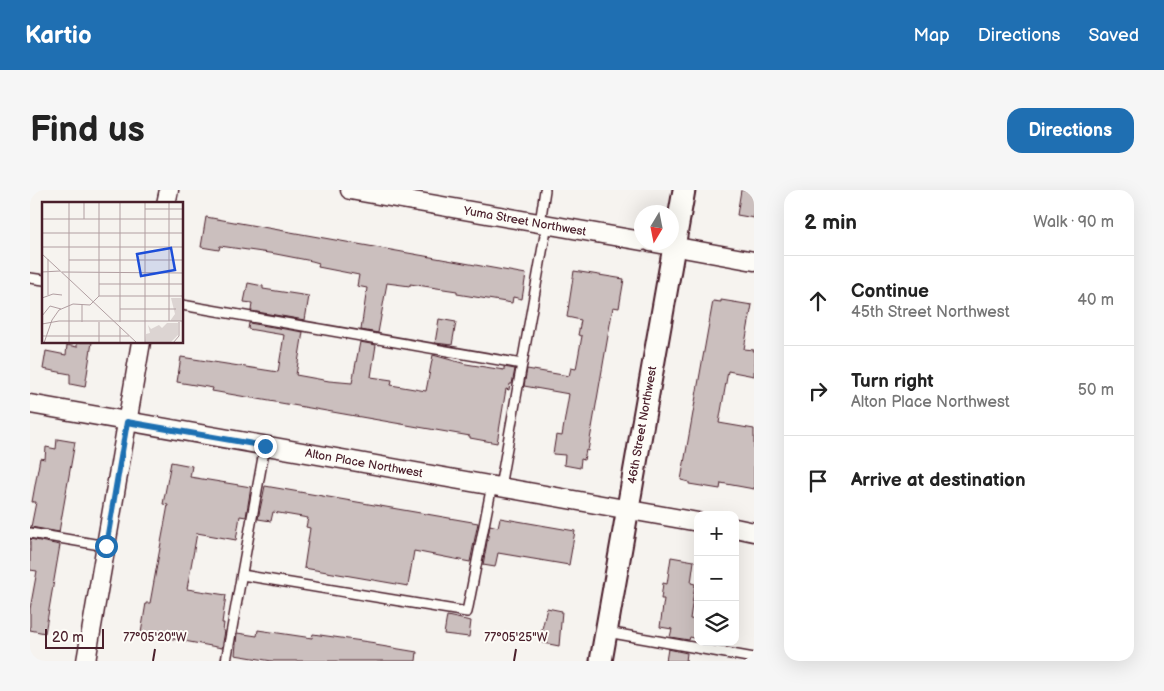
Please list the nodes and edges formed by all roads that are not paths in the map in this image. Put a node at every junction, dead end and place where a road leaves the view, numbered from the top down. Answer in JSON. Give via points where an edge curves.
{"nodes":[{"id":1,"x":350,"y":190,"type":"edge"},
{"id":2,"x":546,"y":190,"type":"edge"},
{"id":3,"x":684,"y":190,"type":"edge"},
{"id":4,"x":679,"y":218,"type":"edge"},
{"id":5,"x":543,"y":224,"type":"junction"},
{"id":6,"x":634,"y":240,"type":"edge"},
{"id":7,"x":679,"y":248,"type":"edge"},
{"id":8,"x":673,"y":250,"type":"edge"},
{"id":9,"x":754,"y":261,"type":"edge"},
{"id":10,"x":184,"y":305,"type":"edge"},
{"id":11,"x":141,"y":344,"type":"edge"},
{"id":12,"x":522,"y":364,"type":"junction"},
{"id":13,"x":30,"y":404,"type":"edge"},
{"id":14,"x":127,"y":422,"type":"junction"},
{"id":15,"x":265,"y":446,"type":"junction"},
{"id":16,"x":496,"y":486,"type":"junction"},
{"id":17,"x":628,"y":509,"type":"junction"},
{"id":18,"x":694,"y":521,"type":"edge"},
{"id":19,"x":739,"y":529,"type":"edge"},
{"id":20,"x":754,"y":532,"type":"edge"},
{"id":21,"x":30,"y":533,"type":"edge"},
{"id":22,"x":106,"y":546,"type":"junction"},
{"id":23,"x":242,"y":575,"type":"junction"},
{"id":24,"x":606,"y":632,"type":"junction"},
{"id":25,"x":754,"y":658,"type":"edge"},
{"id":26,"x":86,"y":661,"type":"edge"},
{"id":27,"x":226,"y":661,"type":"edge"},
{"id":28,"x":601,"y":661,"type":"edge"}],
"edges":[{"from":1,"to":5,"type":"street","name":"Yuma Street Northwest"},
{"from":2,"to":5,"type":"lane"},
{"from":3,"to":4,"type":"street","name":"46th Street Northwest"},
{"from":5,"to":6,"type":"street","name":"Yuma Street Northwest"},
{"from":5,"to":12,"type":"lane"},
{"from":7,"to":9,"type":"street"},
{"from":8,"to":17,"type":"street","name":"46th Street Northwest"},
{"from":10,"to":12,"type":"lane"},
{"from":11,"to":14,"type":"street"},
{"from":12,"to":16,"type":"lane"},
{"from":13,"to":14,"type":"street","name":"Alton Place Northwest"},
{"from":14,"to":15,"type":"street","name":"Alton Place Northwest"},
{"from":14,"to":22,"type":"street"},
{"from":15,"to":16,"type":"street","name":"Alton Place Northwest"},
{"from":15,"to":23,"type":"lane"},
{"from":16,"to":17,"type":"street","name":"Alton Place Northwest"},
{"from":16,"to":23,"type":"lane","via":[[467,612]]},
{"from":17,"to":18,"type":"street","name":"Alton Place Northwest"},
{"from":17,"to":24,"type":"street","name":"46th Street Northwest"},
{"from":19,"to":20,"type":"street"},
{"from":21,"to":22,"type":"lane"},
{"from":22,"to":26,"type":"street"},
{"from":23,"to":27,"type":"lane"},
{"from":24,"to":25,"type":"lane"},
{"from":24,"to":28,"type":"street","name":"46th Street Northwest"}]}
